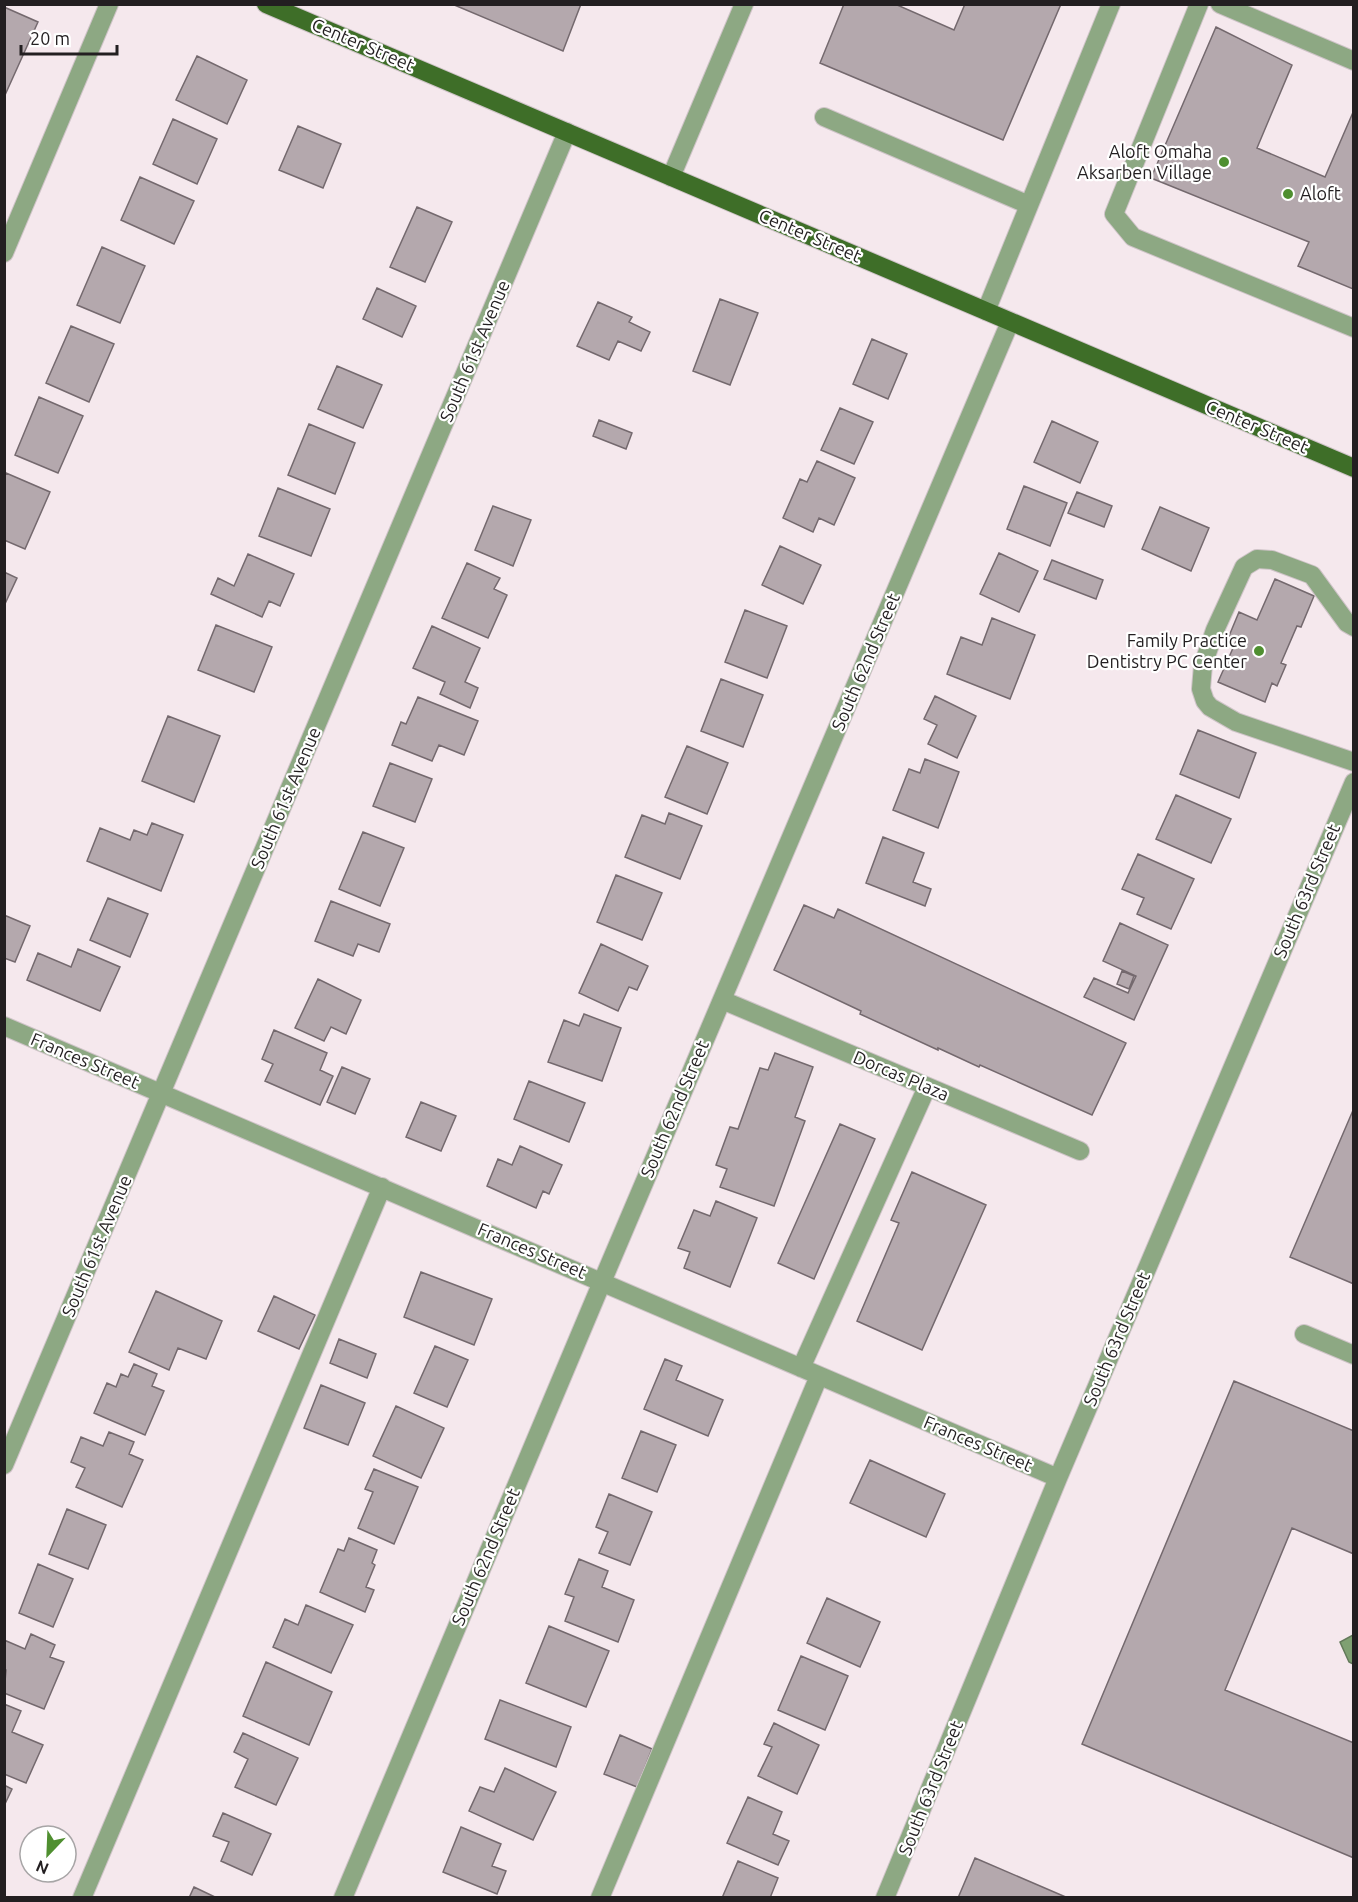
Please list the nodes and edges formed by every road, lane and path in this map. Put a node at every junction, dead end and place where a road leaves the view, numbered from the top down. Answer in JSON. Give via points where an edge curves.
{"nodes":[{"id":1,"x":109,"y":4,"type":"edge"},
{"id":2,"x":266,"y":4,"type":"edge"},
{"id":3,"x":744,"y":4,"type":"edge"},
{"id":4,"x":1111,"y":4,"type":"edge"},
{"id":5,"x":1199,"y":4,"type":"edge"},
{"id":6,"x":1220,"y":4,"type":"edge"},
{"id":7,"x":1353,"y":61,"type":"edge"},
{"id":8,"x":824,"y":117,"type":"dead end"},
{"id":9,"x":567,"y":132,"type":"junction"},
{"id":10,"x":671,"y":177,"type":"junction"},
{"id":11,"x":1029,"y":205,"type":"junction"},
{"id":12,"x":4,"y":253,"type":"edge"},
{"id":13,"x":986,"y":311,"type":"junction"},
{"id":14,"x":1010,"y":322,"type":"junction"},
{"id":15,"x":1353,"y":328,"type":"edge"},
{"id":16,"x":1353,"y":468,"type":"edge"},
{"id":17,"x":1353,"y":627,"type":"edge"},
{"id":18,"x":1353,"y":762,"type":"edge"},
{"id":19,"x":1353,"y":782,"type":"edge"},
{"id":20,"x":722,"y":1000,"type":"junction"},
{"id":21,"x":4,"y":1026,"type":"edge"},
{"id":22,"x":927,"y":1087,"type":"junction"},
{"id":23,"x":161,"y":1094,"type":"junction"},
{"id":24,"x":1080,"y":1151,"type":"dead end"},
{"id":25,"x":382,"y":1187,"type":"junction"},
{"id":26,"x":602,"y":1282,"type":"junction"},
{"id":27,"x":1304,"y":1334,"type":"dead end"},
{"id":28,"x":1353,"y":1355,"type":"edge"},
{"id":29,"x":801,"y":1368,"type":"junction"},
{"id":30,"x":819,"y":1376,"type":"junction"},
{"id":31,"x":4,"y":1465,"type":"edge"},
{"id":32,"x":1058,"y":1478,"type":"junction"},
{"id":33,"x":82,"y":1898,"type":"edge"},
{"id":34,"x":343,"y":1898,"type":"edge"},
{"id":35,"x":600,"y":1898,"type":"edge"},
{"id":36,"x":885,"y":1898,"type":"edge"}],
"edges":[{"from":1,"to":12,"type":"street"},
{"from":2,"to":9,"type":"main road","name":"Center Street"},
{"from":3,"to":10,"type":"street"},
{"from":4,"to":11,"type":"street"},
{"from":5,"to":15,"type":"street","via":[[1114,214],[1133,237]]},
{"from":6,"to":7,"type":"street"},
{"from":8,"to":11,"type":"street"},
{"from":9,"to":10,"type":"main road","name":"Center Street"},
{"from":9,"to":23,"type":"street","name":"South 61st Avenue"},
{"from":10,"to":13,"type":"main road","name":"Center Street"},
{"from":11,"to":13,"type":"street"},
{"from":13,"to":14,"type":"main road","name":"Center Street"},
{"from":14,"to":16,"type":"main road","name":"Center Street"},
{"from":14,"to":20,"type":"street","name":"South 62nd Street"},
{"from":17,"to":18,"type":"street","via":[[1312,575],[1272,560],[1257,559],[1244,567],[1227,603],[1203,665],[1200,689],[1210,707],[1236,722]]},
{"from":19,"to":32,"type":"street","name":"South 63rd Street"},
{"from":20,"to":22,"type":"street","name":"Dorcas Plaza"},
{"from":20,"to":26,"type":"street","name":"South 62nd Street"},
{"from":21,"to":23,"type":"street","name":"Frances Street"},
{"from":22,"to":24,"type":"street","name":"Dorcas Plaza"},
{"from":22,"to":29,"type":"street"},
{"from":23,"to":25,"type":"street","name":"Frances Street"},
{"from":23,"to":31,"type":"street","name":"South 61st Avenue"},
{"from":25,"to":26,"type":"street","name":"Frances Street"},
{"from":25,"to":33,"type":"street"},
{"from":26,"to":29,"type":"street","name":"Frances Street"},
{"from":26,"to":34,"type":"street","name":"South 62nd Street"},
{"from":27,"to":28,"type":"street"},
{"from":29,"to":30,"type":"street","name":"Frances Street"},
{"from":30,"to":32,"type":"street","name":"Frances Street"},
{"from":30,"to":35,"type":"street"},
{"from":32,"to":36,"type":"street","name":"South 63rd Street"}]}
